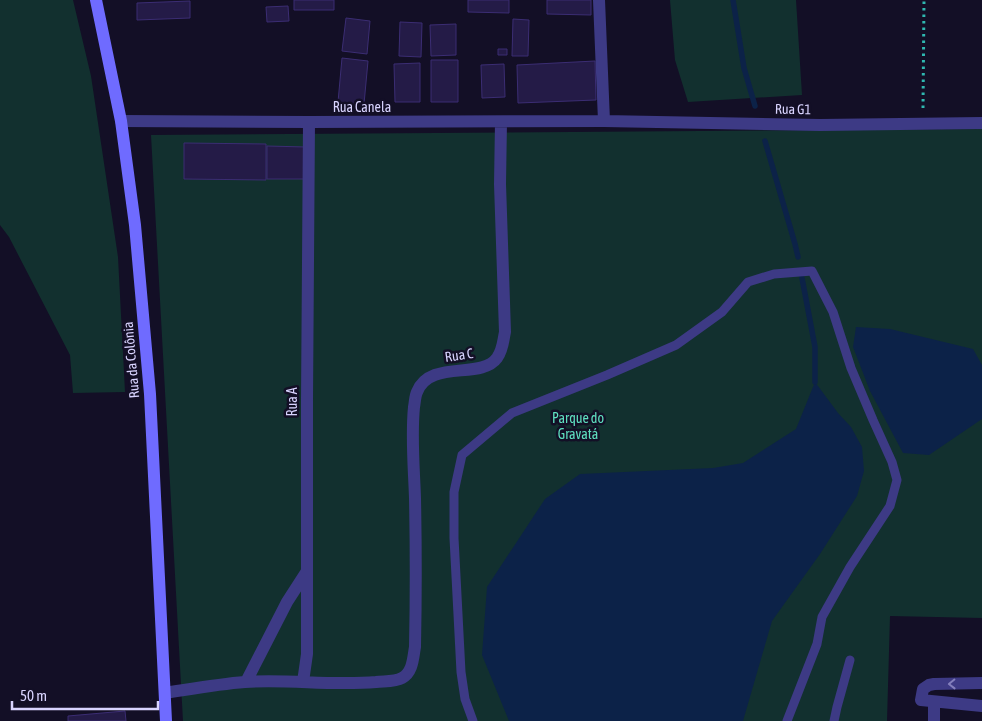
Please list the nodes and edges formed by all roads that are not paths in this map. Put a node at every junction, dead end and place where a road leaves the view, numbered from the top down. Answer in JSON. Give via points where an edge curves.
{"nodes":[{"id":1,"x":96,"y":0,"type":"edge"},
{"id":2,"x":599,"y":0,"type":"edge"},
{"id":3,"x":121,"y":121,"type":"junction"},
{"id":4,"x":604,"y":121,"type":"junction"},
{"id":5,"x":309,"y":122,"type":"junction"},
{"id":6,"x":501,"y":122,"type":"junction"},
{"id":7,"x":982,"y":122,"type":"edge"},
{"id":8,"x":307,"y":571,"type":"junction"},
{"id":9,"x":850,"y":660,"type":"dead end"},
{"id":10,"x":246,"y":682,"type":"junction"},
{"id":11,"x":303,"y":682,"type":"junction"},
{"id":12,"x":982,"y":683,"type":"edge"},
{"id":13,"x":165,"y":692,"type":"junction"},
{"id":14,"x":934,"y":702,"type":"junction"},
{"id":15,"x":982,"y":706,"type":"edge"},
{"id":16,"x":166,"y":721,"type":"edge"},
{"id":17,"x":473,"y":721,"type":"edge"},
{"id":18,"x":788,"y":721,"type":"edge"},
{"id":19,"x":834,"y":721,"type":"edge"},
{"id":20,"x":934,"y":721,"type":"edge"}],
"edges":[{"from":1,"to":3,"type":"main road","name":"Rua da Colônia"},
{"from":2,"to":4,"type":"street"},
{"from":3,"to":5,"type":"street","name":"Rua Canela"},
{"from":3,"to":13,"type":"main road","name":"Rua da Colônia","via":[[135,225],[150,394]]},
{"from":4,"to":6,"type":"street","name":"Rua Canela"},
{"from":4,"to":7,"type":"street","name":"Rua G1","via":[[820,125]]},
{"from":5,"to":6,"type":"street","name":"Rua Canela"},
{"from":5,"to":8,"type":"street","name":"Rua A"},
{"from":6,"to":11,"type":"street","name":"Rua C","via":[[502,347],[492,362],[431,377],[416,393],[413,417],[415,647],[412,664],[408,674],[396,680]]},
{"from":8,"to":10,"type":"street","via":[[287,602]]},
{"from":8,"to":11,"type":"street","name":"Rua A"},
{"from":9,"to":19,"type":"lane"},
{"from":10,"to":11,"type":"street"},
{"from":10,"to":13,"type":"street"},
{"from":12,"to":14,"type":"street","one_way":true,"via":[[929,685],[923,689],[921,700]]},
{"from":13,"to":16,"type":"main road","name":"Rua da Colônia"},
{"from":14,"to":15,"type":"street"},
{"from":14,"to":20,"type":"street"},
{"from":17,"to":18,"type":"lane","via":[[465,700],[461,672],[454,538],[454,492],[462,455],[512,413],[676,346],[722,312],[748,282],[774,274],[812,271],[833,312],[851,368],[897,480],[890,506],[822,617],[817,644]]}]}
